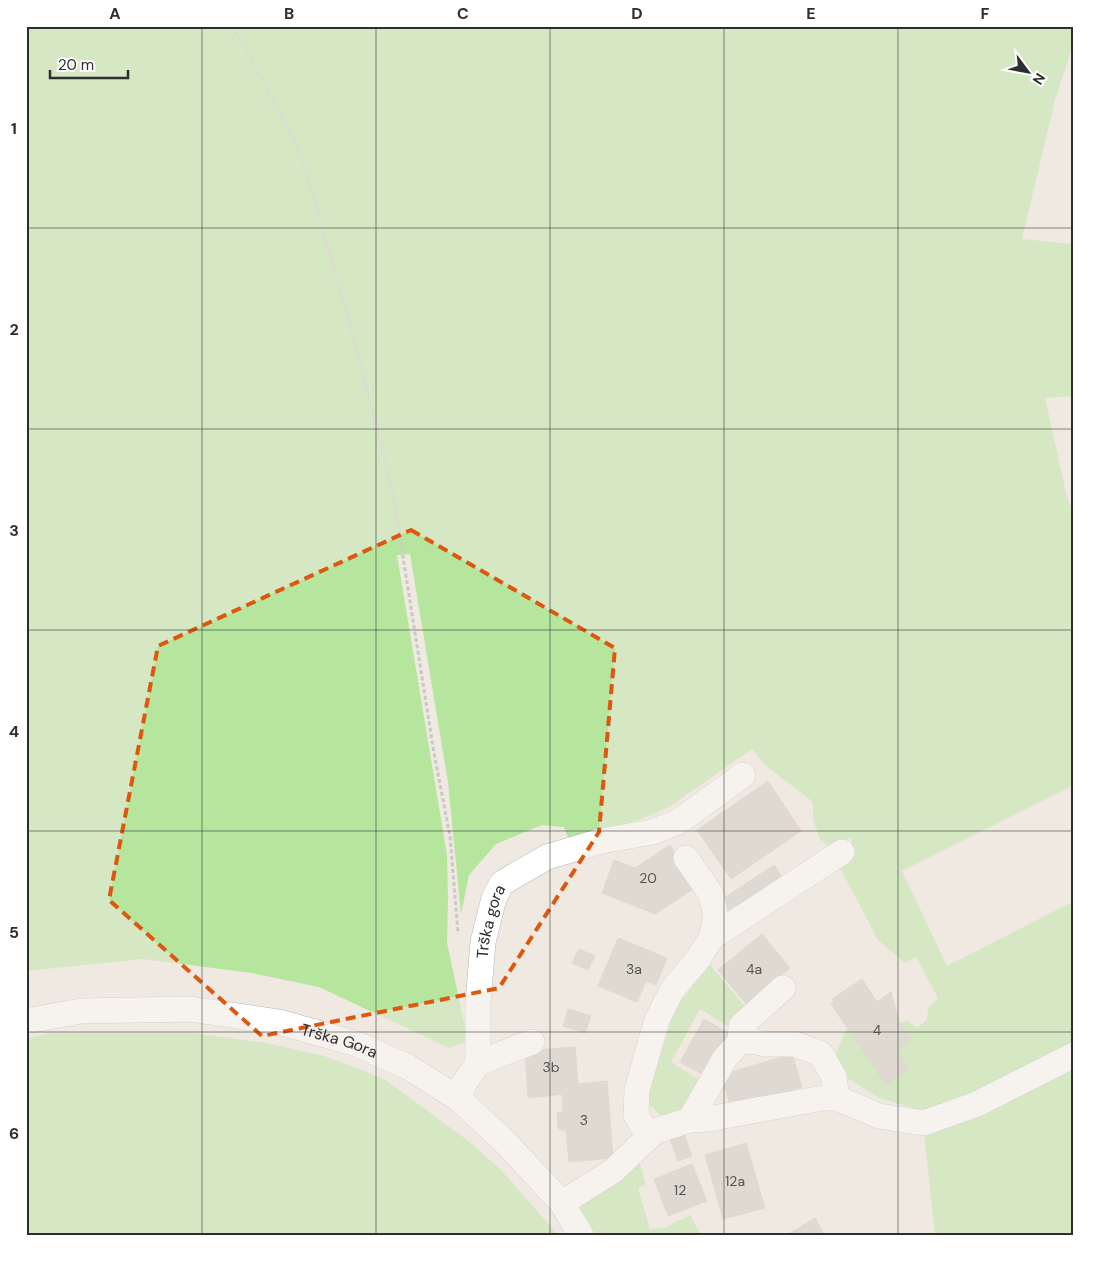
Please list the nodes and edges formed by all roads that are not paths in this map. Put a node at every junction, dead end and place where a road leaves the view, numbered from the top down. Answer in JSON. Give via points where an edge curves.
{"nodes":[{"id":1,"x":743,"y":775,"type":"dead end"},
{"id":2,"x":842,"y":852,"type":"dead end"},
{"id":3,"x":686,"y":858,"type":"dead end"},
{"id":4,"x":711,"y":938,"type":"junction"},
{"id":5,"x":783,"y":988,"type":"dead end"},
{"id":6,"x":26,"y":1021,"type":"edge"},
{"id":7,"x":532,"y":1042,"type":"dead end"},
{"id":8,"x":740,"y":1042,"type":"junction"},
{"id":9,"x":1074,"y":1055,"type":"edge"},
{"id":10,"x":478,"y":1063,"type":"junction"},
{"id":11,"x":838,"y":1098,"type":"junction"},
{"id":12,"x":460,"y":1099,"type":"junction"},
{"id":13,"x":690,"y":1120,"type":"junction"},
{"id":14,"x":655,"y":1131,"type":"junction"},
{"id":15,"x":562,"y":1203,"type":"junction"},
{"id":16,"x":580,"y":1235,"type":"edge"}],
"edges":[{"from":1,"to":10,"type":"street","name":"Trška gora","via":[[678,822],[652,832],[600,841],[547,857],[502,883],[494,898],[483,942]]},
{"from":2,"to":4,"type":"street"},
{"from":3,"to":4,"type":"street","via":[[711,894],[716,918]]},
{"from":4,"to":14,"type":"street","via":[[672,990],[656,1020],[637,1090],[636,1115],[644,1129]]},
{"from":5,"to":8,"type":"street","via":[[741,1026]]},
{"from":6,"to":12,"type":"street","name":"Trška Gora","via":[[81,1011],[190,1010],[279,1022],[357,1044],[408,1067]]},
{"from":7,"to":10,"type":"street"},
{"from":8,"to":11,"type":"street","via":[[795,1044],[821,1054],[834,1077]]},
{"from":8,"to":13,"type":"street","via":[[726,1058]]},
{"from":9,"to":11,"type":"street","via":[[977,1104],[924,1123],[879,1116]]},
{"from":10,"to":12,"type":"street","via":[[463,1085]]},
{"from":11,"to":13,"type":"street"},
{"from":12,"to":15,"type":"street","name":"Trška Gora"},
{"from":13,"to":14,"type":"street"},
{"from":14,"to":15,"type":"street","via":[[613,1171]]},
{"from":15,"to":16,"type":"street","name":"Trška Gora"}]}
